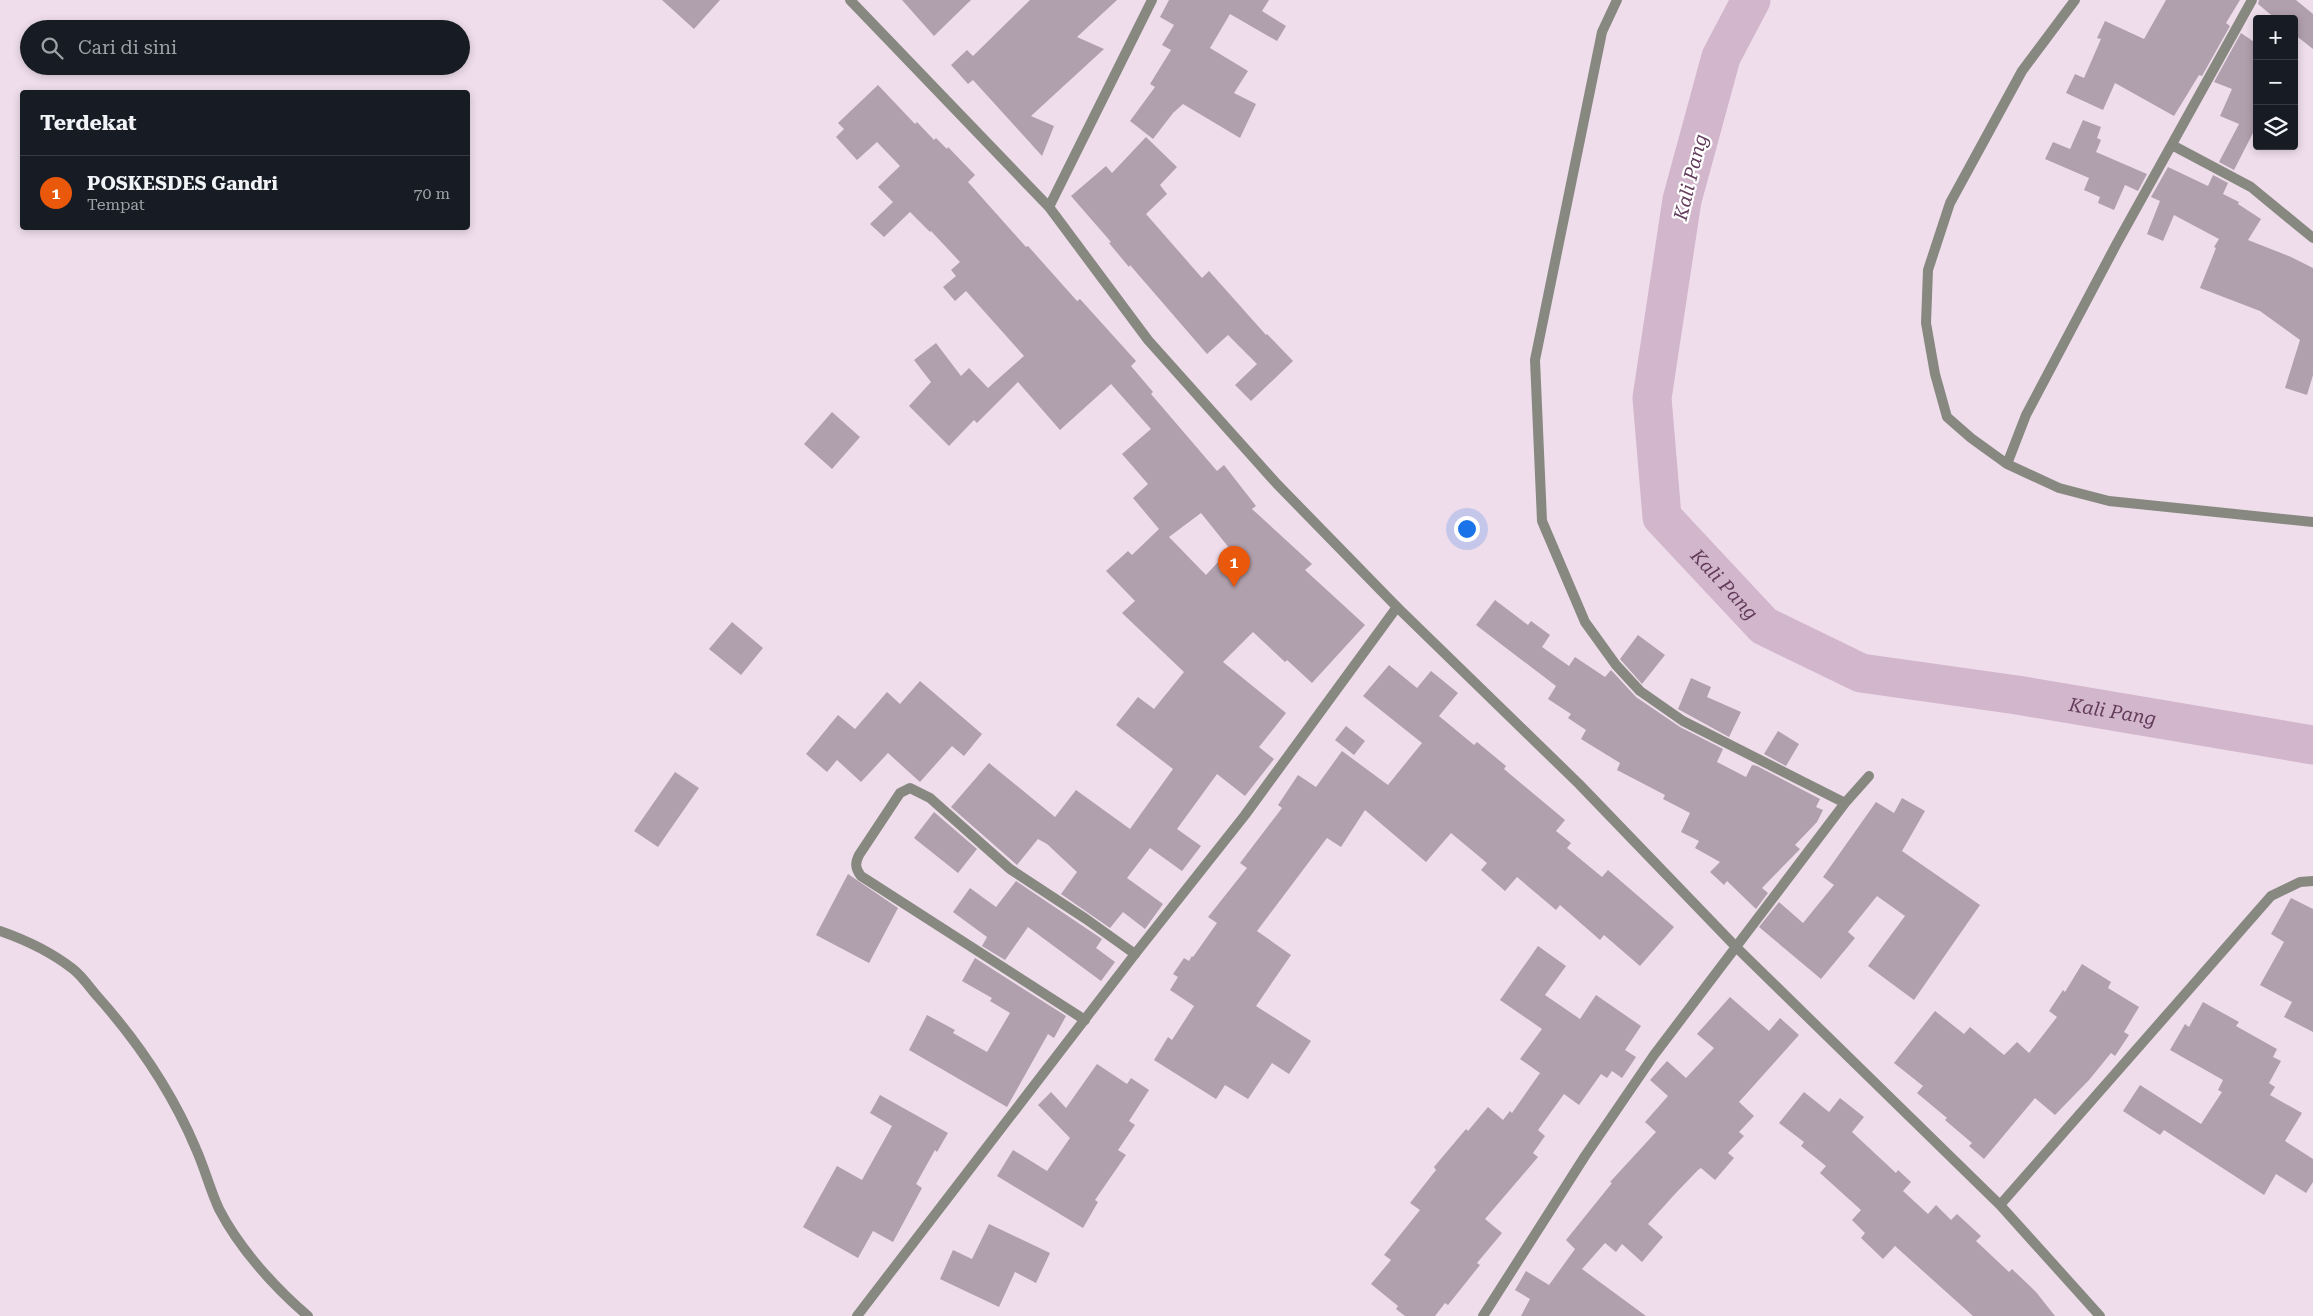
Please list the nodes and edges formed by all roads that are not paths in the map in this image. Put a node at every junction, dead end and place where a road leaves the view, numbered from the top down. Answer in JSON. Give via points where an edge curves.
{"nodes":[{"id":1,"x":850,"y":0,"type":"edge"},
{"id":2,"x":1152,"y":0,"type":"edge"},
{"id":3,"x":1617,"y":0,"type":"edge"},
{"id":4,"x":2075,"y":0,"type":"edge"},
{"id":5,"x":2252,"y":0,"type":"edge"},
{"id":6,"x":2172,"y":145,"type":"junction"},
{"id":7,"x":1049,"y":207,"type":"junction"},
{"id":8,"x":2313,"y":238,"type":"edge"},
{"id":9,"x":2007,"y":464,"type":"junction"},
{"id":10,"x":2313,"y":522,"type":"edge"},
{"id":11,"x":1397,"y":607,"type":"junction"},
{"id":12,"x":1869,"y":776,"type":"dead end"},
{"id":13,"x":1845,"y":804,"type":"junction"},
{"id":14,"x":2313,"y":881,"type":"edge"},
{"id":15,"x":0,"y":931,"type":"edge"},
{"id":16,"x":1737,"y":948,"type":"junction"},
{"id":17,"x":1136,"y":954,"type":"junction"},
{"id":18,"x":1084,"y":1020,"type":"junction"},
{"id":19,"x":2000,"y":1205,"type":"junction"},
{"id":20,"x":308,"y":1316,"type":"edge"},
{"id":21,"x":857,"y":1316,"type":"edge"},
{"id":22,"x":1483,"y":1316,"type":"edge"},
{"id":23,"x":2100,"y":1316,"type":"edge"}],
"edges":[{"from":1,"to":7,"type":"street"},
{"from":2,"to":7,"type":"street"},
{"from":3,"to":13,"type":"street","via":[[1602,32],[1535,360],[1542,521],[1585,622],[1616,666],[1640,691],[1683,721]]},
{"from":4,"to":9,"type":"street","via":[[2022,71],[1950,203],[1928,270],[1926,323],[1947,417]]},
{"from":5,"to":6,"type":"street"},
{"from":6,"to":8,"type":"street","via":[[2251,187]]},
{"from":6,"to":9,"type":"street","via":[[2026,415]]},
{"from":7,"to":11,"type":"street","via":[[1148,340],[1277,484]]},
{"from":9,"to":10,"type":"street","via":[[2059,488],[2109,501]]},
{"from":11,"to":16,"type":"street","via":[[1579,784]]},
{"from":11,"to":17,"type":"street","via":[[1245,815]]},
{"from":12,"to":13,"type":"street"},
{"from":13,"to":16,"type":"street"},
{"from":14,"to":19,"type":"street","via":[[2300,882],[2271,896]]},
{"from":15,"to":20,"type":"street","via":[[48,952],[74,970],[112,1013],[158,1075],[196,1148],[220,1210],[248,1252],[287,1298]]},
{"from":16,"to":19,"type":"street"},
{"from":16,"to":22,"type":"street","via":[[1654,1055]]},
{"from":17,"to":18,"type":"street"},
{"from":17,"to":18,"type":"street","via":[[1010,869],[930,798],[910,788],[900,793],[859,855],[856,871]]},
{"from":18,"to":21,"type":"street"},
{"from":19,"to":23,"type":"street"}]}
